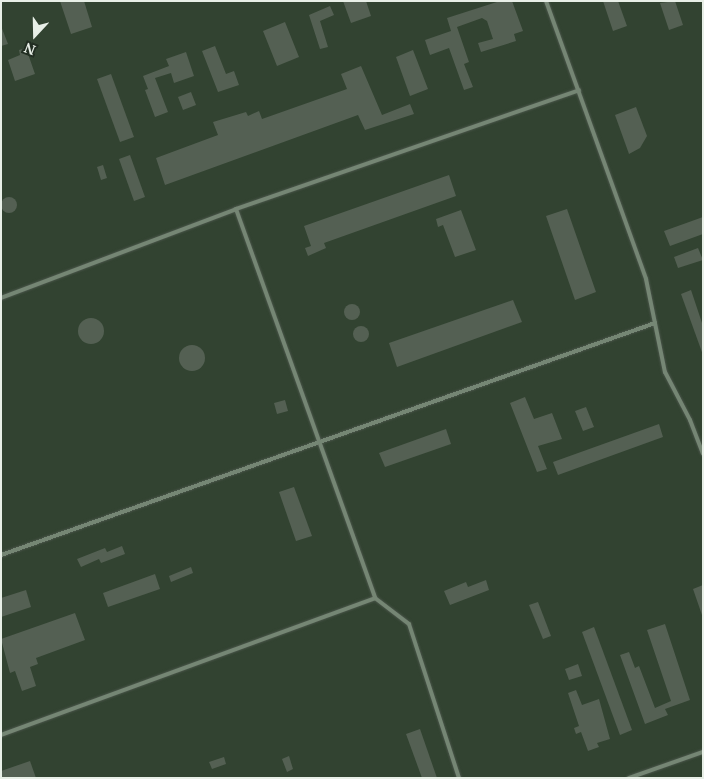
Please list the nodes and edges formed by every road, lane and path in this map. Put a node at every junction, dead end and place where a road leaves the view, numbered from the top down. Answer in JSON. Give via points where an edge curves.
{"nodes":[{"id":1,"x":546,"y":1,"type":"edge"},
{"id":2,"x":580,"y":90,"type":"junction"},
{"id":3,"x":236,"y":209,"type":"junction"},
{"id":4,"x":1,"y":298,"type":"edge"},
{"id":5,"x":655,"y":323,"type":"junction"},
{"id":6,"x":319,"y":440,"type":"junction"},
{"id":7,"x":703,"y":454,"type":"edge"},
{"id":8,"x":1,"y":554,"type":"edge"},
{"id":9,"x":375,"y":598,"type":"junction"},
{"id":10,"x":1,"y":735,"type":"edge"},
{"id":11,"x":703,"y":752,"type":"edge"},
{"id":12,"x":459,"y":778,"type":"edge"},
{"id":13,"x":629,"y":778,"type":"edge"}],
"edges":[{"from":1,"to":2,"type":"lane"},
{"from":2,"to":3,"type":"lane"},
{"from":2,"to":5,"type":"lane","via":[[646,279]]},
{"from":3,"to":4,"type":"lane"},
{"from":3,"to":6,"type":"lane"},
{"from":5,"to":6,"type":"lane"},
{"from":5,"to":7,"type":"lane","via":[[665,372],[690,420]]},
{"from":6,"to":8,"type":"lane"},
{"from":6,"to":9,"type":"lane"},
{"from":9,"to":10,"type":"lane"},
{"from":9,"to":12,"type":"lane","via":[[410,624]]},
{"from":11,"to":13,"type":"lane"}]}
